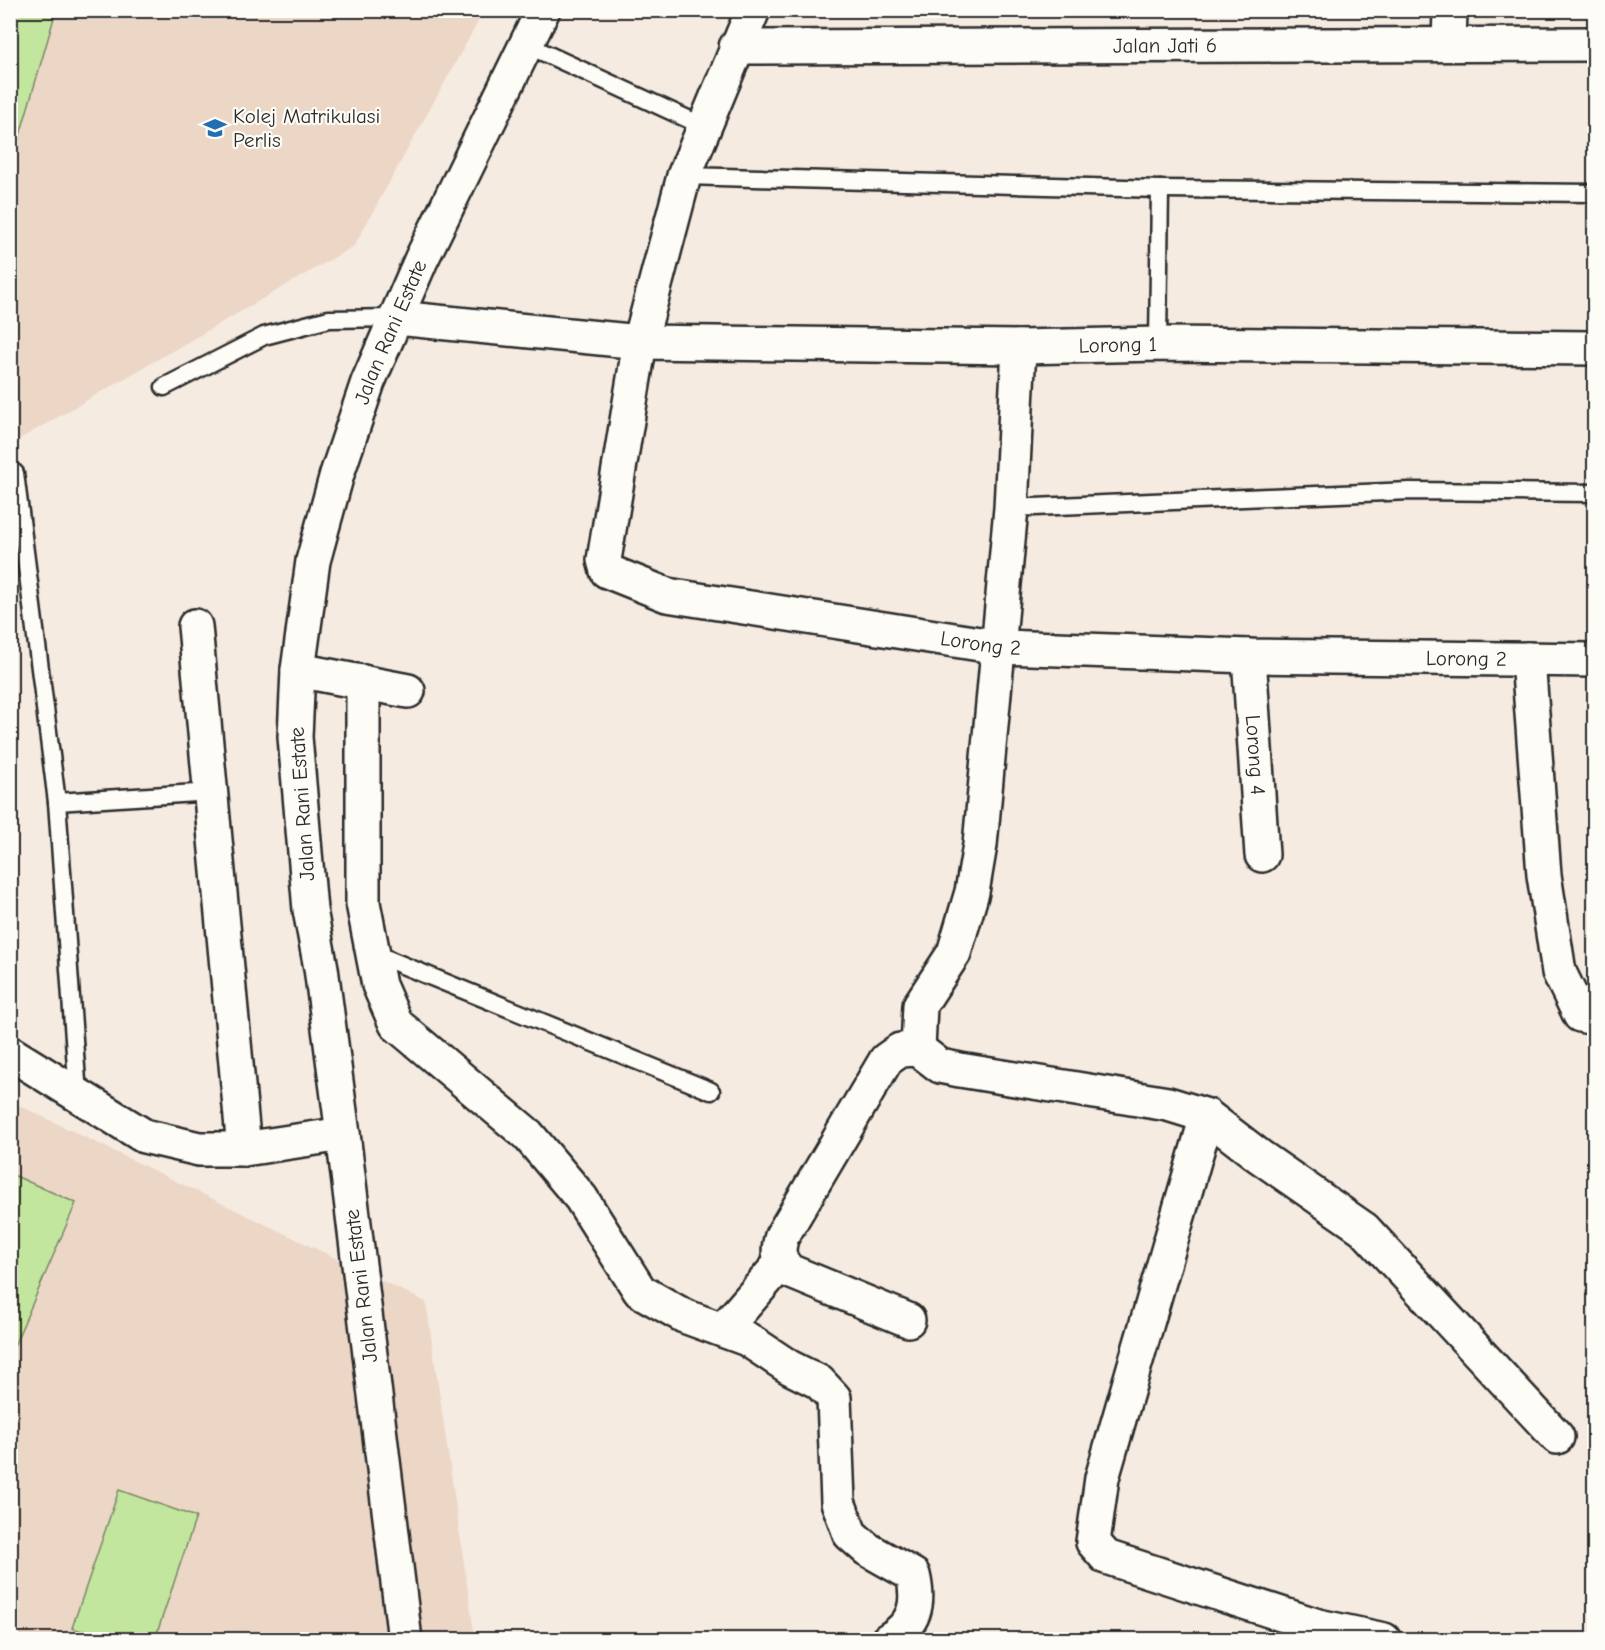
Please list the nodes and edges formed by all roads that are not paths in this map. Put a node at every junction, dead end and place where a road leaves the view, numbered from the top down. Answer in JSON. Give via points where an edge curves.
{"nodes":[{"id":1,"x":543,"y":10,"type":"edge"},
{"id":2,"x":753,"y":10,"type":"edge"},
{"id":3,"x":1450,"y":10,"type":"edge"},
{"id":4,"x":525,"y":44,"type":"junction"},
{"id":5,"x":1449,"y":44,"type":"junction"},
{"id":6,"x":1594,"y":44,"type":"edge"},
{"id":7,"x":736,"y":47,"type":"junction"},
{"id":8,"x":703,"y":126,"type":"junction"},
{"id":9,"x":684,"y":176,"type":"junction"},
{"id":10,"x":1160,"y":189,"type":"junction"},
{"id":11,"x":1594,"y":193,"type":"edge"},
{"id":12,"x":397,"y":318,"type":"junction"},
{"id":13,"x":640,"y":342,"type":"junction"},
{"id":14,"x":1158,"y":344,"type":"junction"},
{"id":15,"x":1019,"y":347,"type":"junction"},
{"id":16,"x":1594,"y":348,"type":"edge"},
{"id":17,"x":164,"y":387,"type":"dead end"},
{"id":18,"x":15,"y":473,"type":"dead end"},
{"id":19,"x":1594,"y":493,"type":"edge"},
{"id":20,"x":1011,"y":508,"type":"junction"},
{"id":21,"x":195,"y":626,"type":"dead end"},
{"id":22,"x":999,"y":647,"type":"junction"},
{"id":23,"x":1248,"y":656,"type":"junction"},
{"id":24,"x":1528,"y":659,"type":"junction"},
{"id":25,"x":1594,"y":660,"type":"edge"},
{"id":26,"x":298,"y":670,"type":"junction"},
{"id":27,"x":363,"y":682,"type":"junction"},
{"id":28,"x":408,"y":691,"type":"dead end"},
{"id":29,"x":212,"y":792,"type":"junction"},
{"id":30,"x":57,"y":802,"type":"junction"},
{"id":31,"x":1262,"y":855,"type":"dead end"},
{"id":32,"x":373,"y":952,"type":"junction"},
{"id":33,"x":1594,"y":1018,"type":"edge"},
{"id":34,"x":918,"y":1049,"type":"junction"},
{"id":35,"x":10,"y":1053,"type":"edge"},
{"id":36,"x":711,"y":1091,"type":"dead end"},
{"id":37,"x":78,"y":1096,"type":"junction"},
{"id":38,"x":1207,"y":1116,"type":"junction"},
{"id":39,"x":343,"y":1134,"type":"junction"},
{"id":40,"x":244,"y":1149,"type":"junction"},
{"id":41,"x":781,"y":1263,"type":"junction"},
{"id":42,"x":908,"y":1320,"type":"dead end"},
{"id":43,"x":723,"y":1330,"type":"junction"},
{"id":44,"x":1557,"y":1437,"type":"dead end"},
{"id":45,"x":405,"y":1640,"type":"edge"},
{"id":46,"x":888,"y":1640,"type":"edge"},
{"id":47,"x":1384,"y":1640,"type":"edge"}],
"edges":[{"from":1,"to":4,"type":"street","name":"Jalan Rani Estate"},
{"from":2,"to":7,"type":"street"},
{"from":3,"to":5,"type":"street"},
{"from":4,"to":8,"type":"lane"},
{"from":4,"to":12,"type":"street","name":"Jalan Rani Estate"},
{"from":5,"to":6,"type":"street","name":"Jalan Jati 6"},
{"from":5,"to":7,"type":"street","name":"Jalan Jati 6"},
{"from":7,"to":8,"type":"street"},
{"from":8,"to":9,"type":"street"},
{"from":9,"to":10,"type":"lane"},
{"from":9,"to":13,"type":"street"},
{"from":10,"to":11,"type":"lane"},
{"from":10,"to":14,"type":"lane"},
{"from":12,"to":13,"type":"street","name":"Lorong 1"},
{"from":12,"to":17,"type":"lane","via":[[329,319],[264,336]]},
{"from":12,"to":26,"type":"street","name":"Jalan Rani Estate","via":[[368,382],[337,474],[313,561]]},
{"from":13,"to":15,"type":"street","name":"Lorong 1"},
{"from":13,"to":22,"type":"street","name":"Lorong 2","via":[[604,560],[607,571],[667,595]]},
{"from":14,"to":15,"type":"street","name":"Lorong 1"},
{"from":14,"to":16,"type":"street","name":"Lorong 1"},
{"from":15,"to":20,"type":"street"},
{"from":18,"to":30,"type":"lane"},
{"from":19,"to":20,"type":"lane","via":[[1410,492]]},
{"from":20,"to":22,"type":"street"},
{"from":21,"to":29,"type":"street"},
{"from":22,"to":23,"type":"street","name":"Lorong 2"},
{"from":22,"to":34,"type":"street","via":[[972,892],[954,953],[920,1005]]},
{"from":23,"to":24,"type":"street","name":"Lorong 2"},
{"from":23,"to":31,"type":"street","name":"Lorong 4"},
{"from":24,"to":25,"type":"street","name":"Lorong 2"},
{"from":24,"to":33,"type":"street","via":[[1544,875],[1559,972],[1580,1015]]},
{"from":26,"to":27,"type":"street"},
{"from":26,"to":39,"type":"street","name":"Jalan Rani Estate","via":[[298,801]]},
{"from":27,"to":28,"type":"street"},
{"from":27,"to":32,"type":"street","via":[[363,903]]},
{"from":29,"to":30,"type":"lane"},
{"from":29,"to":40,"type":"street"},
{"from":30,"to":37,"type":"lane"},
{"from":32,"to":36,"type":"lane"},
{"from":32,"to":43,"type":"street","via":[[379,985],[396,1024],[528,1135],[581,1198],[640,1292],[684,1316]]},
{"from":34,"to":38,"type":"street","via":[[940,1066],[960,1071],[1168,1104]]},
{"from":34,"to":41,"type":"street","via":[[900,1050],[886,1060],[782,1236],[777,1250]]},
{"from":35,"to":37,"type":"street"},
{"from":37,"to":40,"type":"street","via":[[144,1136],[199,1149]]},
{"from":38,"to":44,"type":"street","via":[[1364,1229]]},
{"from":38,"to":47,"type":"street","via":[[1102,1478],[1093,1542],[1106,1557],[1318,1626]]},
{"from":39,"to":40,"type":"street"},
{"from":39,"to":45,"type":"street","name":"Jalan Rani Estate"},
{"from":41,"to":42,"type":"street","via":[[789,1271]]},
{"from":41,"to":43,"type":"street"},
{"from":43,"to":46,"type":"street","via":[[747,1339],[819,1382],[834,1398],[838,1502],[850,1534],[867,1549],[913,1575],[918,1594],[912,1618]]}]}
